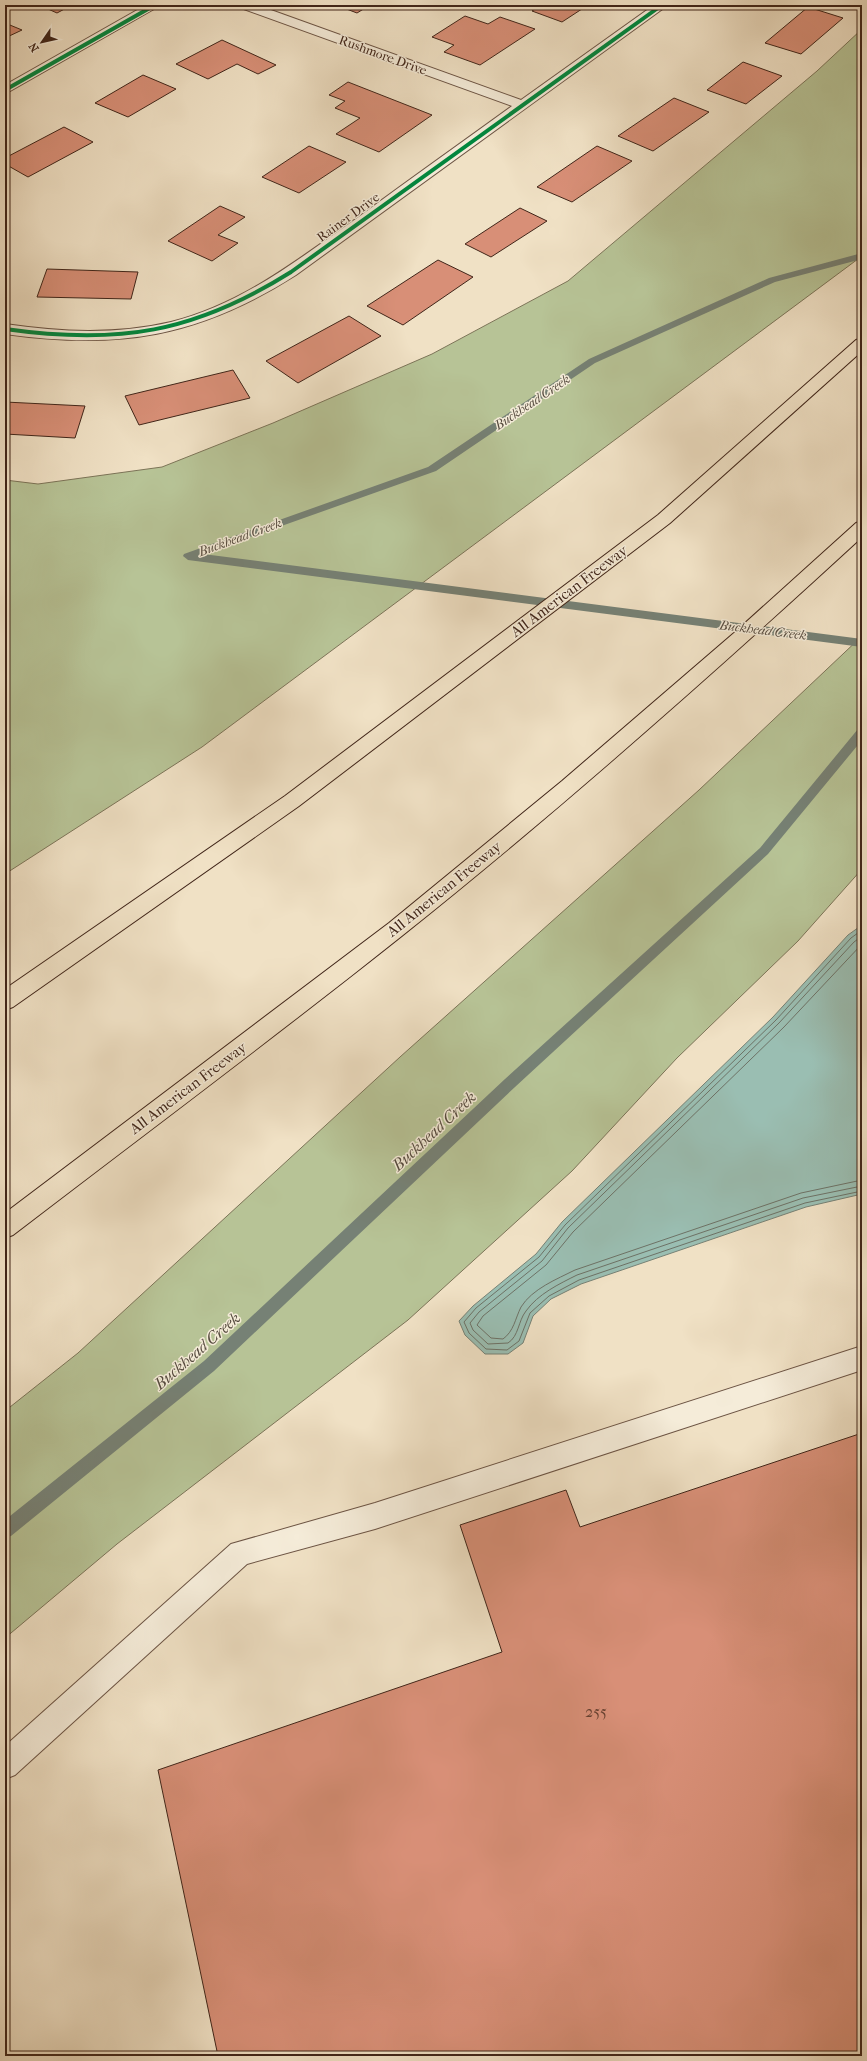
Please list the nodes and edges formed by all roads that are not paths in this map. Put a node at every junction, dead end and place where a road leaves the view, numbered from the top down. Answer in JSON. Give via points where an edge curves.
{"nodes":[{"id":1,"x":155,"y":5,"type":"edge"},
{"id":2,"x":244,"y":5,"type":"edge"},
{"id":3,"x":662,"y":5,"type":"edge"},
{"id":4,"x":5,"y":90,"type":"edge"},
{"id":5,"x":521,"y":106,"type":"junction"},
{"id":6,"x":5,"y":328,"type":"edge"},
{"id":7,"x":862,"y":343,"type":"edge"},
{"id":8,"x":862,"y":527,"type":"edge"},
{"id":9,"x":5,"y":1000,"type":"edge"},
{"id":10,"x":5,"y":1227,"type":"edge"},
{"id":11,"x":862,"y":1358,"type":"edge"},
{"id":12,"x":5,"y":1765,"type":"edge"}],
"edges":[{"from":1,"to":4,"type":"street"},
{"from":2,"to":5,"type":"street","name":"Rushmore Drive"},
{"from":3,"to":5,"type":"street","name":"Rainer Drive"},
{"from":5,"to":6,"type":"street","name":"Rainer Drive","via":[[291,272],[258,293],[224,309],[165,327],[122,334],[36,334]]},
{"from":7,"to":9,"type":"highway","name":"All American Freeway","via":[[664,520],[292,801]]},
{"from":8,"to":10,"type":"highway","name":"All American Freeway","via":[[735,643],[563,791],[402,924]]},
{"from":11,"to":12,"type":"street","via":[[375,1516],[240,1554]]}]}
